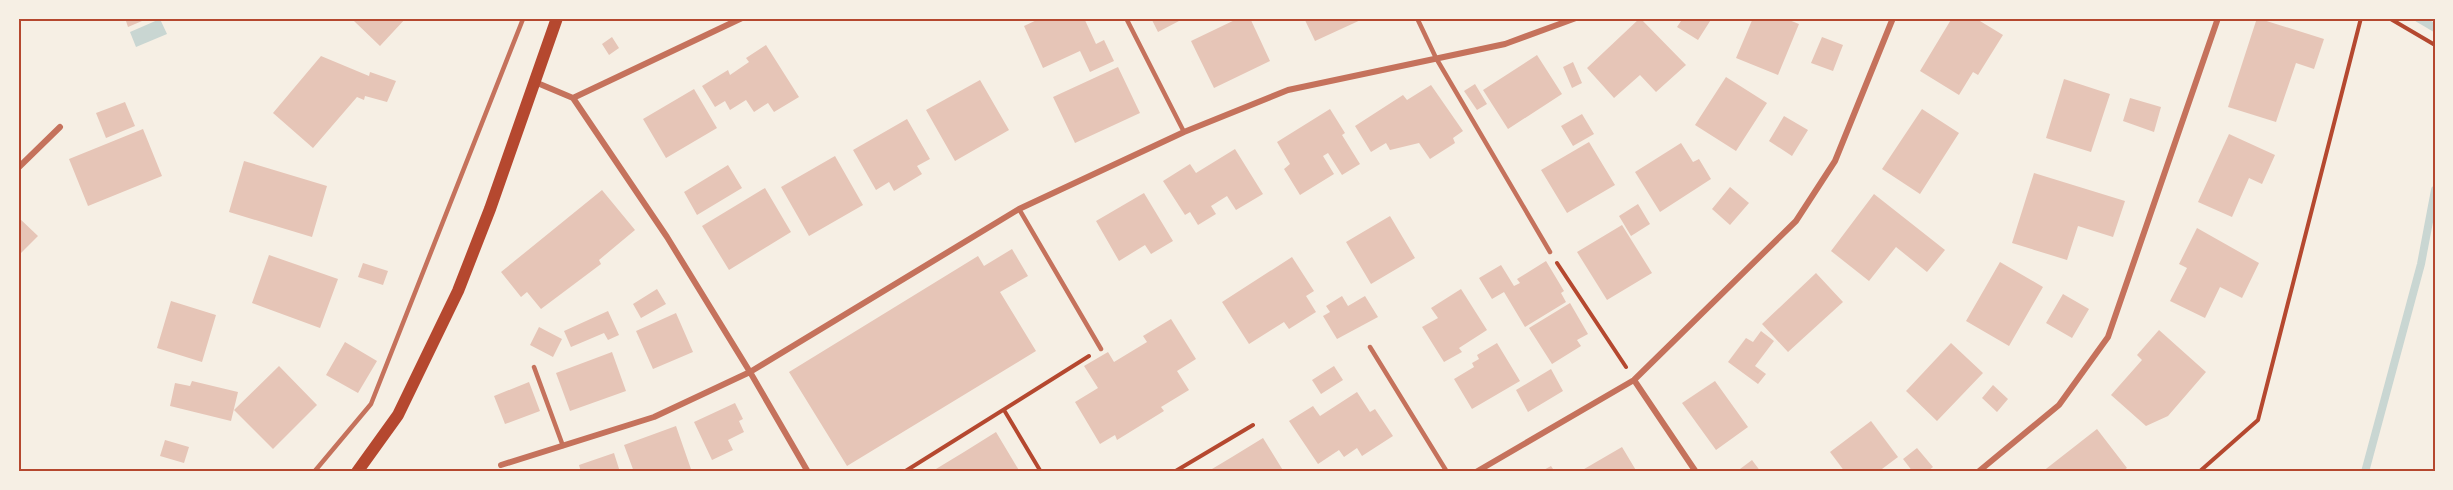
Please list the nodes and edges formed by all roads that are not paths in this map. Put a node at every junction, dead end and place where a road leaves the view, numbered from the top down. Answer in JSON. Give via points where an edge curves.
{"nodes":[{"id":1,"x":527,"y":18,"type":"edge"},
{"id":2,"x":557,"y":18,"type":"edge"},
{"id":3,"x":742,"y":18,"type":"edge"},
{"id":4,"x":1126,"y":18,"type":"edge"},
{"id":5,"x":1417,"y":18,"type":"edge"},
{"id":6,"x":1576,"y":18,"type":"edge"},
{"id":7,"x":1893,"y":18,"type":"edge"},
{"id":8,"x":2218,"y":18,"type":"edge"},
{"id":9,"x":1436,"y":58,"type":"junction"},
{"id":10,"x":535,"y":82,"type":"junction"},
{"id":11,"x":573,"y":98,"type":"junction"},
{"id":12,"x":60,"y":127,"type":"dead end"},
{"id":13,"x":1184,"y":132,"type":"junction"},
{"id":14,"x":18,"y":168,"type":"edge"},
{"id":15,"x":1019,"y":209,"type":"junction"},
{"id":16,"x":1550,"y":252,"type":"road end"},
{"id":17,"x":1370,"y":347,"type":"dead end"},
{"id":18,"x":1101,"y":349,"type":"road end"},
{"id":19,"x":534,"y":367,"type":"dead end"},
{"id":20,"x":750,"y":372,"type":"junction"},
{"id":21,"x":1634,"y":380,"type":"junction"},
{"id":22,"x":563,"y":446,"type":"junction"},
{"id":23,"x":501,"y":465,"type":"dead end"},
{"id":24,"x":314,"y":472,"type":"edge"},
{"id":25,"x":357,"y":472,"type":"edge"},
{"id":26,"x":808,"y":472,"type":"edge"},
{"id":27,"x":1447,"y":472,"type":"edge"},
{"id":28,"x":1476,"y":472,"type":"edge"},
{"id":29,"x":1696,"y":472,"type":"edge"},
{"id":30,"x":1978,"y":472,"type":"edge"}],
"edges":[{"from":1,"to":24,"type":"lane","via":[[523,19],[371,404]]},
{"from":2,"to":10,"type":"main road"},
{"from":3,"to":11,"type":"street"},
{"from":4,"to":13,"type":"lane"},
{"from":5,"to":9,"type":"lane"},
{"from":6,"to":9,"type":"street","via":[[1505,44]]},
{"from":7,"to":21,"type":"street","via":[[1835,161],[1796,221]]},
{"from":8,"to":30,"type":"street","via":[[2108,337],[2059,405]]},
{"from":9,"to":13,"type":"street","via":[[1288,90]]},
{"from":9,"to":16,"type":"lane"},
{"from":10,"to":11,"type":"street"},
{"from":10,"to":25,"type":"main road","via":[[458,291],[398,415]]},
{"from":11,"to":20,"type":"street","via":[[667,237]]},
{"from":12,"to":14,"type":"street"},
{"from":13,"to":15,"type":"street"},
{"from":15,"to":18,"type":"lane"},
{"from":15,"to":20,"type":"street"},
{"from":17,"to":27,"type":"lane"},
{"from":19,"to":22,"type":"lane"},
{"from":20,"to":22,"type":"street","via":[[654,417]]},
{"from":20,"to":26,"type":"street"},
{"from":21,"to":28,"type":"street"},
{"from":21,"to":29,"type":"street"},
{"from":22,"to":23,"type":"street"}]}
